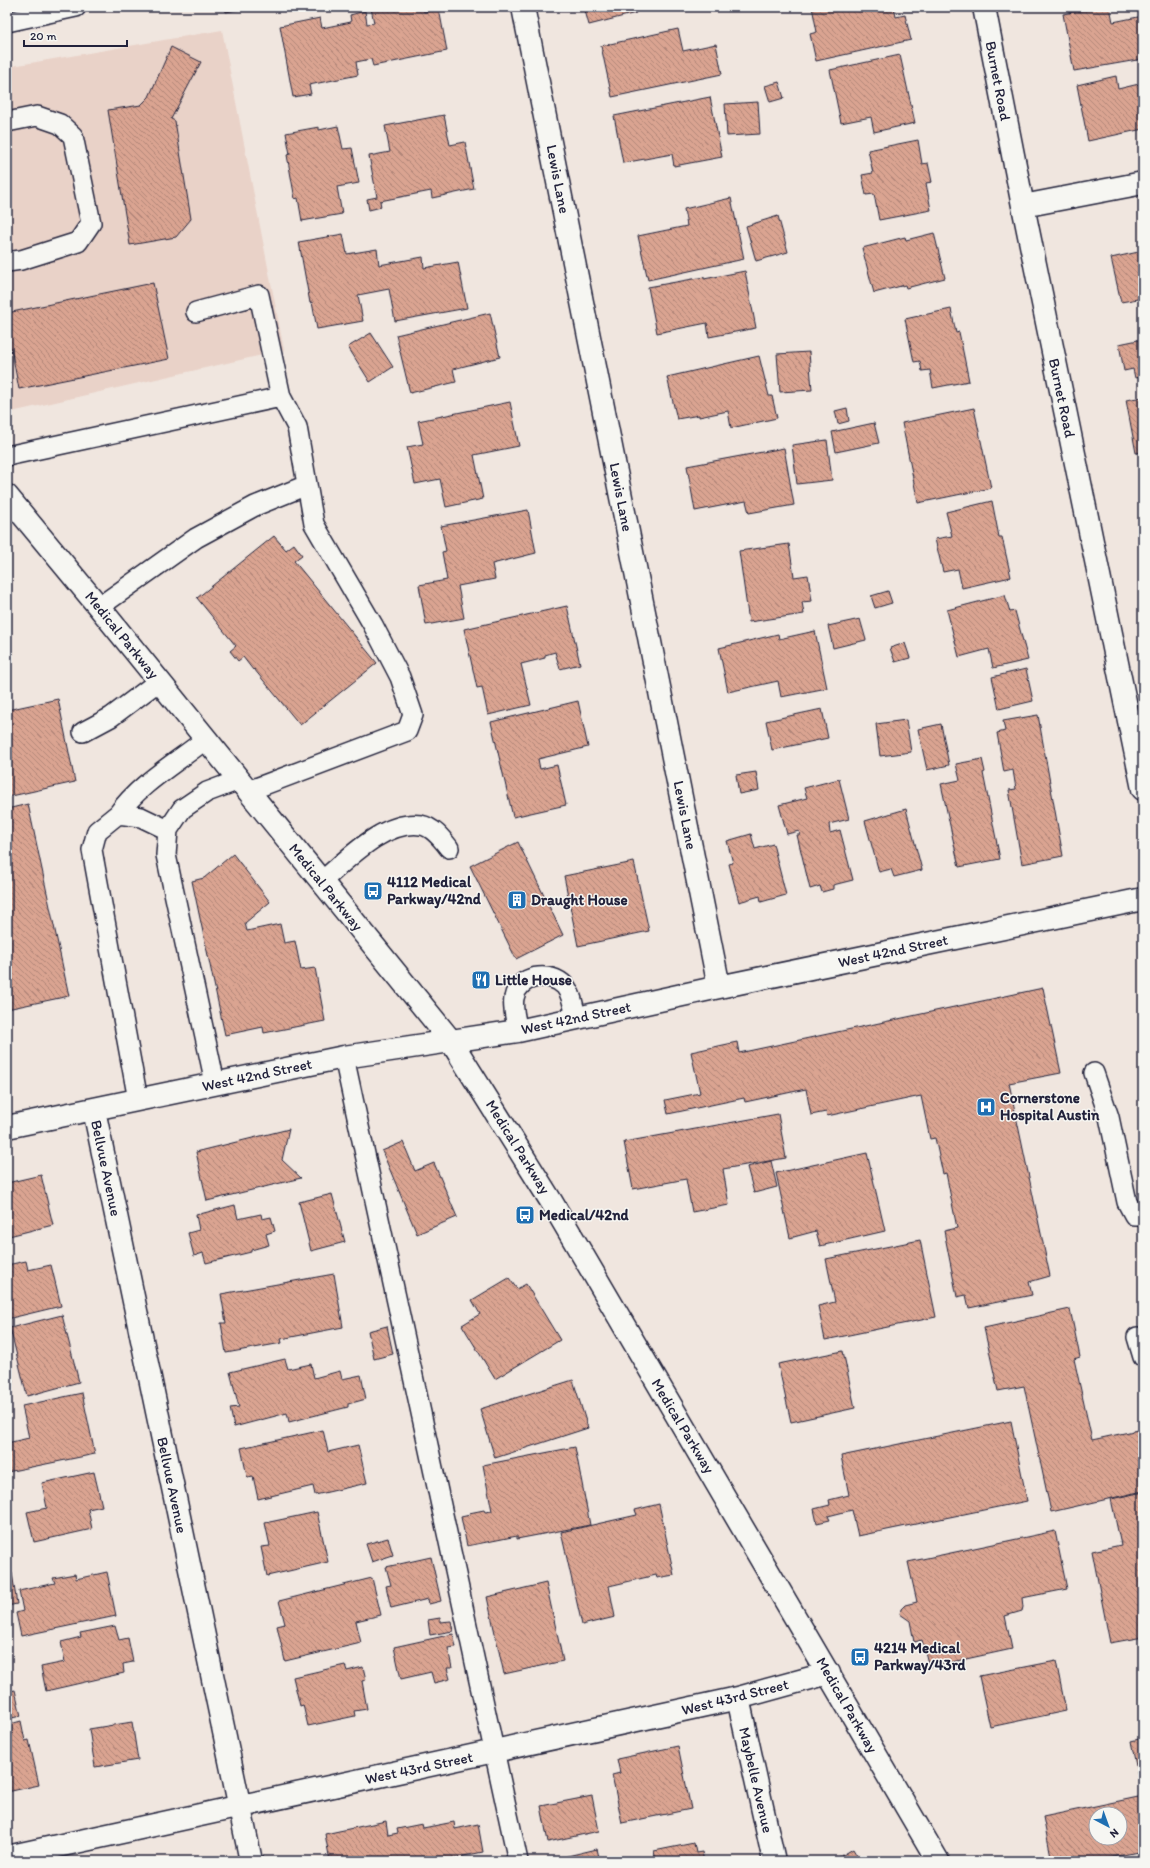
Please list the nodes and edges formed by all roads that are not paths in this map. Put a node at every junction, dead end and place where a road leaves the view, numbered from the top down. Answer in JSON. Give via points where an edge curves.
{"nodes":[{"id":1,"x":76,"y":7,"type":"edge"},
{"id":2,"x":523,"y":7,"type":"edge"},
{"id":3,"x":984,"y":7,"type":"edge"},
{"id":4,"x":7,"y":22,"type":"edge"},
{"id":5,"x":7,"y":122,"type":"edge"},
{"id":6,"x":1143,"y":183,"type":"edge"},
{"id":7,"x":1023,"y":206,"type":"junction"},
{"id":8,"x":7,"y":262,"type":"edge"},
{"id":9,"x":196,"y":312,"type":"dead end"},
{"id":10,"x":281,"y":397,"type":"junction"},
{"id":11,"x":7,"y":456,"type":"edge"},
{"id":12,"x":307,"y":485,"type":"junction"},
{"id":13,"x":7,"y":496,"type":"edge"},
{"id":14,"x":99,"y":606,"type":"junction"},
{"id":15,"x":159,"y":681,"type":"junction"},
{"id":16,"x":83,"y":732,"type":"dead end"},
{"id":17,"x":206,"y":739,"type":"junction"},
{"id":18,"x":244,"y":786,"type":"junction"},
{"id":19,"x":1143,"y":789,"type":"edge"},
{"id":20,"x":118,"y":814,"type":"junction"},
{"id":21,"x":168,"y":830,"type":"junction"},
{"id":22,"x":449,"y":848,"type":"dead end"},
{"id":23,"x":322,"y":881,"type":"junction"},
{"id":24,"x":1143,"y":899,"type":"edge"},
{"id":25,"x":719,"y":987,"type":"junction"},
{"id":26,"x":576,"y":1018,"type":"junction"},
{"id":27,"x":518,"y":1031,"type":"junction"},
{"id":28,"x":451,"y":1041,"type":"junction"},
{"id":29,"x":344,"y":1057,"type":"junction"},
{"id":30,"x":1094,"y":1074,"type":"dead end"},
{"id":31,"x":215,"y":1083,"type":"junction"},
{"id":32,"x":138,"y":1100,"type":"junction"},
{"id":33,"x":94,"y":1110,"type":"junction"},
{"id":34,"x":7,"y":1128,"type":"edge"},
{"id":35,"x":1143,"y":1215,"type":"edge"},
{"id":36,"x":1138,"y":1337,"type":"dead end"},
{"id":37,"x":1143,"y":1357,"type":"edge"},
{"id":38,"x":829,"y":1673,"type":"junction"},
{"id":39,"x":738,"y":1698,"type":"junction"},
{"id":40,"x":494,"y":1752,"type":"junction"},
{"id":41,"x":240,"y":1807,"type":"junction"},
{"id":42,"x":7,"y":1857,"type":"edge"},
{"id":43,"x":252,"y":1861,"type":"edge"},
{"id":44,"x":518,"y":1861,"type":"edge"},
{"id":45,"x":774,"y":1861,"type":"edge"},
{"id":46,"x":938,"y":1861,"type":"edge"}],
"edges":[{"from":1,"to":4,"type":"lane"},
{"from":2,"to":25,"type":"street","name":"Lewis Lane"},
{"from":3,"to":7,"type":"street","name":"Burnet Road"},
{"from":5,"to":8,"type":"lane","via":[[38,116],[60,124],[73,136],[91,223],[78,242]]},
{"from":6,"to":7,"type":"street"},
{"from":7,"to":19,"type":"street","name":"Burnet Road"},
{"from":9,"to":10,"type":"lane","via":[[259,295]]},
{"from":10,"to":11,"type":"lane"},
{"from":10,"to":12,"type":"lane","via":[[297,427]]},
{"from":12,"to":14,"type":"lane","via":[[255,506],[196,538]]},
{"from":12,"to":18,"type":"lane","via":[[314,524],[380,638],[400,678],[413,715],[407,731]]},
{"from":13,"to":14,"type":"street","name":"Medical Parkway"},
{"from":14,"to":15,"type":"street","name":"Medical Parkway"},
{"from":15,"to":16,"type":"lane","via":[[111,717]]},
{"from":15,"to":17,"type":"street","name":"Medical Parkway"},
{"from":17,"to":18,"type":"street","name":"Medical Parkway"},
{"from":17,"to":20,"type":"lane","via":[[139,790]]},
{"from":18,"to":21,"type":"lane","via":[[207,792],[182,809]]},
{"from":18,"to":23,"type":"street","name":"Medical Parkway"},
{"from":20,"to":21,"type":"lane","via":[[141,816]]},
{"from":20,"to":32,"type":"lane","via":[[97,831],[92,850]]},
{"from":21,"to":31,"type":"lane","via":[[166,856]]},
{"from":22,"to":23,"type":"lane","via":[[438,834],[422,825],[404,826],[382,834],[362,847]]},
{"from":23,"to":28,"type":"street","name":"Medical Parkway"},
{"from":24,"to":25,"type":"street","name":"West 42nd Street"},
{"from":25,"to":26,"type":"street","name":"West 42nd Street"},
{"from":26,"to":27,"type":"street","name":"West 42nd Street"},
{"from":26,"to":27,"type":"lane","via":[[566,986],[550,976],[533,978],[515,992],[513,1000]]},
{"from":27,"to":28,"type":"street","name":"West 42nd Street"},
{"from":28,"to":29,"type":"street","name":"West 42nd Street"},
{"from":28,"to":38,"type":"street","name":"Medical Parkway","via":[[551,1201]]},
{"from":29,"to":31,"type":"street","name":"West 42nd Street"},
{"from":29,"to":40,"type":"lane"},
{"from":30,"to":35,"type":"lane","via":[[1109,1117],[1126,1202],[1134,1215]]},
{"from":31,"to":32,"type":"street","name":"West 42nd Street"},
{"from":32,"to":33,"type":"street","name":"West 42nd Street"},
{"from":33,"to":34,"type":"street","name":"West 42nd Street"},
{"from":33,"to":41,"type":"street","name":"Bellvue Avenue"},
{"from":36,"to":37,"type":"lane"},
{"from":38,"to":39,"type":"street","name":"West 43rd Street"},
{"from":38,"to":46,"type":"street","name":"Medical Parkway"},
{"from":39,"to":40,"type":"street","name":"West 43rd Street"},
{"from":39,"to":45,"type":"street","name":"Maybelle Avenue"},
{"from":40,"to":41,"type":"street","name":"West 43rd Street"},
{"from":40,"to":44,"type":"lane"},
{"from":41,"to":42,"type":"street","name":"West 43rd Street"},
{"from":41,"to":43,"type":"street","name":"Bellvue Avenue"}]}
